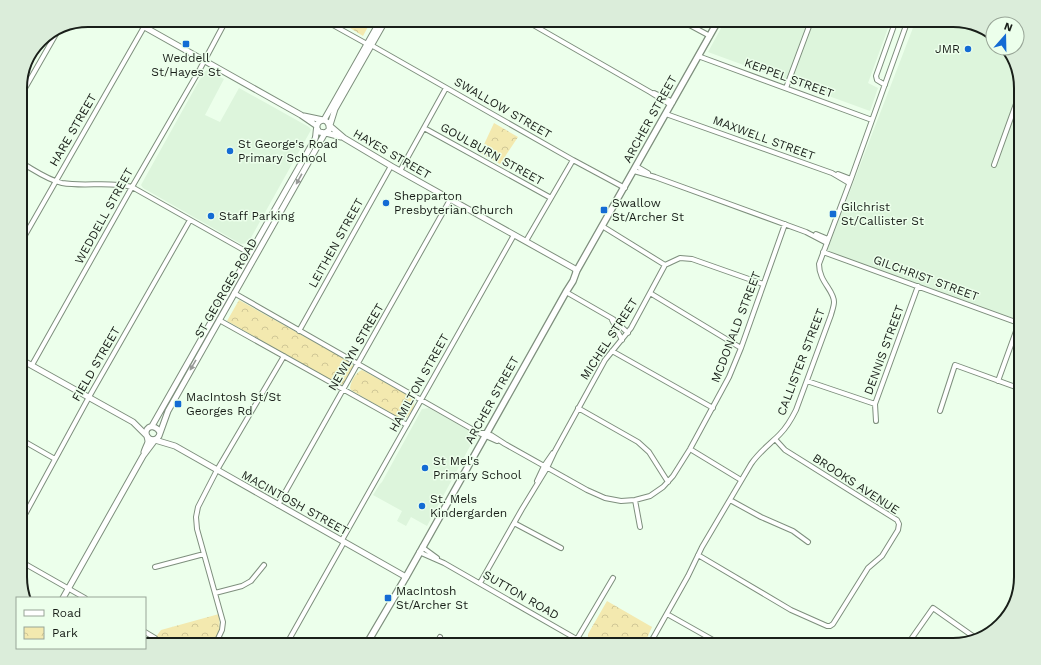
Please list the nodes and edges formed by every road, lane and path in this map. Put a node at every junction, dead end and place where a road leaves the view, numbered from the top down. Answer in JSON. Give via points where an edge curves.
{"nodes":[{"id":1,"x":141,"y":27,"type":"edge"},
{"id":2,"x":144,"y":27,"type":"edge"},
{"id":3,"x":222,"y":27,"type":"edge"},
{"id":4,"x":336,"y":27,"type":"edge"},
{"id":5,"x":379,"y":27,"type":"edge"},
{"id":6,"x":537,"y":27,"type":"edge"},
{"id":7,"x":693,"y":27,"type":"edge"},
{"id":8,"x":715,"y":27,"type":"edge"},
{"id":9,"x":809,"y":27,"type":"edge"},
{"id":10,"x":893,"y":27,"type":"edge"},
{"id":11,"x":906,"y":27,"type":"edge"},
{"id":12,"x":710,"y":36,"type":"junction"},
{"id":13,"x":50,"y":40,"type":"edge"},
{"id":14,"x":369,"y":45,"type":"junction"},
{"id":15,"x":698,"y":56,"type":"junction"},
{"id":16,"x":204,"y":60,"type":"junction"},
{"id":17,"x":27,"y":84,"type":"edge"},
{"id":18,"x":885,"y":85,"type":"junction"},
{"id":19,"x":446,"y":88,"type":"junction"},
{"id":20,"x":786,"y":88,"type":"junction"},
{"id":21,"x":669,"y":108,"type":"junction"},
{"id":22,"x":333,"y":109,"type":"junction"},
{"id":23,"x":1014,"y":109,"type":"edge"},
{"id":24,"x":301,"y":115,"type":"junction"},
{"id":25,"x":323,"y":120,"type":"junction"},
{"id":26,"x":872,"y":120,"type":"junction"},
{"id":27,"x":330,"y":126,"type":"junction"},
{"id":28,"x":317,"y":127,"type":"junction"},
{"id":29,"x":424,"y":128,"type":"junction"},
{"id":30,"x":326,"y":133,"type":"junction"},
{"id":31,"x":344,"y":138,"type":"junction"},
{"id":32,"x":313,"y":142,"type":"junction"},
{"id":33,"x":318,"y":145,"type":"junction"},
{"id":34,"x":306,"y":154,"type":"junction"},
{"id":35,"x":311,"y":158,"type":"junction"},
{"id":36,"x":573,"y":160,"type":"junction"},
{"id":37,"x":994,"y":164,"type":"dead end"},
{"id":38,"x":27,"y":166,"type":"edge"},
{"id":39,"x":391,"y":166,"type":"junction"},
{"id":40,"x":635,"y":169,"type":"junction"},
{"id":41,"x":400,"y":170,"type":"junction"},
{"id":42,"x":56,"y":181,"type":"junction"},
{"id":43,"x":850,"y":181,"type":"junction"},
{"id":44,"x":132,"y":187,"type":"junction"},
{"id":45,"x":625,"y":188,"type":"junction"},
{"id":46,"x":285,"y":191,"type":"junction"},
{"id":47,"x":291,"y":194,"type":"junction"},
{"id":48,"x":451,"y":198,"type":"junction"},
{"id":49,"x":551,"y":198,"type":"junction"},
{"id":50,"x":190,"y":220,"type":"junction"},
{"id":51,"x":785,"y":224,"type":"junction"},
{"id":52,"x":602,"y":226,"type":"junction"},
{"id":53,"x":27,"y":232,"type":"edge"},
{"id":54,"x":514,"y":235,"type":"junction"},
{"id":55,"x":526,"y":241,"type":"junction"},
{"id":56,"x":827,"y":241,"type":"junction"},
{"id":57,"x":824,"y":252,"type":"junction"},
{"id":58,"x":249,"y":253,"type":"junction"},
{"id":59,"x":255,"y":256,"type":"junction"},
{"id":60,"x":665,"y":265,"type":"junction"},
{"id":61,"x":578,"y":270,"type":"junction"},
{"id":62,"x":763,"y":284,"type":"junction"},
{"id":63,"x":231,"y":286,"type":"junction"},
{"id":64,"x":918,"y":286,"type":"junction"},
{"id":65,"x":235,"y":291,"type":"junction"},
{"id":66,"x":566,"y":292,"type":"junction"},
{"id":67,"x":650,"y":293,"type":"junction"},
{"id":68,"x":214,"y":316,"type":"junction"},
{"id":69,"x":609,"y":316,"type":"junction"},
{"id":70,"x":219,"y":320,"type":"junction"},
{"id":71,"x":1014,"y":321,"type":"edge"},
{"id":72,"x":299,"y":331,"type":"junction"},
{"id":73,"x":628,"y":333,"type":"junction"},
{"id":74,"x":1014,"y":339,"type":"edge"},
{"id":75,"x":622,"y":340,"type":"junction"},
{"id":76,"x":741,"y":348,"type":"junction"},
{"id":77,"x":612,"y":351,"type":"junction"},
{"id":78,"x":284,"y":356,"type":"junction"},
{"id":79,"x":27,"y":362,"type":"edge"},
{"id":80,"x":358,"y":364,"type":"junction"},
{"id":81,"x":32,"y":365,"type":"junction"},
{"id":82,"x":179,"y":377,"type":"junction"},
{"id":83,"x":185,"y":380,"type":"junction"},
{"id":84,"x":807,"y":381,"type":"junction"},
{"id":85,"x":998,"y":381,"type":"junction"},
{"id":86,"x":1014,"y":387,"type":"edge"},
{"id":87,"x":344,"y":389,"type":"junction"},
{"id":88,"x":89,"y":397,"type":"junction"},
{"id":89,"x":421,"y":399,"type":"junction"},
{"id":90,"x":874,"y":404,"type":"junction"},
{"id":91,"x":578,"y":408,"type":"junction"},
{"id":92,"x":713,"y":408,"type":"junction"},
{"id":93,"x":940,"y":411,"type":"dead end"},
{"id":94,"x":876,"y":421,"type":"dead end"},
{"id":95,"x":133,"y":422,"type":"junction"},
{"id":96,"x":407,"y":425,"type":"junction"},
{"id":97,"x":151,"y":427,"type":"junction"},
{"id":98,"x":160,"y":434,"type":"junction"},
{"id":99,"x":484,"y":434,"type":"junction"},
{"id":100,"x":146,"y":435,"type":"junction"},
{"id":101,"x":775,"y":438,"type":"junction"},
{"id":102,"x":155,"y":440,"type":"junction"},
{"id":103,"x":27,"y":443,"type":"edge"},
{"id":104,"x":175,"y":446,"type":"junction"},
{"id":105,"x":690,"y":449,"type":"junction"},
{"id":106,"x":142,"y":456,"type":"junction"},
{"id":107,"x":55,"y":458,"type":"junction"},
{"id":108,"x":546,"y":467,"type":"junction"},
{"id":109,"x":217,"y":470,"type":"junction"},
{"id":110,"x":741,"y":480,"type":"junction"},
{"id":111,"x":668,"y":482,"type":"junction"},
{"id":112,"x":635,"y":500,"type":"junction"},
{"id":113,"x":730,"y":500,"type":"junction"},
{"id":114,"x":278,"y":505,"type":"junction"},
{"id":115,"x":27,"y":509,"type":"edge"},
{"id":116,"x":514,"y":523,"type":"junction"},
{"id":117,"x":640,"y":527,"type":"dead end"},
{"id":118,"x":343,"y":541,"type":"junction"},
{"id":119,"x":808,"y":542,"type":"dead end"},
{"id":120,"x":561,"y":548,"type":"dead end"},
{"id":121,"x":421,"y":550,"type":"junction"},
{"id":122,"x":204,"y":554,"type":"junction"},
{"id":123,"x":698,"y":555,"type":"junction"},
{"id":124,"x":27,"y":565,"type":"edge"},
{"id":125,"x":264,"y":565,"type":"dead end"},
{"id":126,"x":156,"y":567,"type":"dead end"},
{"id":127,"x":406,"y":577,"type":"junction"},
{"id":128,"x":613,"y":578,"type":"dead end"},
{"id":129,"x":480,"y":583,"type":"junction"},
{"id":130,"x":68,"y":588,"type":"junction"},
{"id":131,"x":215,"y":593,"type":"junction"},
{"id":132,"x":64,"y":597,"type":"edge"},
{"id":133,"x":83,"y":597,"type":"edge"},
{"id":134,"x":667,"y":614,"type":"junction"},
{"id":135,"x":146,"y":633,"type":"edge"},
{"id":136,"x":971,"y":635,"type":"edge"},
{"id":137,"x":155,"y":638,"type":"dead end"},
{"id":138,"x":218,"y":638,"type":"edge"},
{"id":139,"x":290,"y":638,"type":"edge"},
{"id":140,"x":370,"y":638,"type":"edge"},
{"id":141,"x":575,"y":638,"type":"edge"},
{"id":142,"x":578,"y":638,"type":"edge"},
{"id":143,"x":653,"y":638,"type":"edge"},
{"id":144,"x":710,"y":638,"type":"edge"},
{"id":145,"x":912,"y":638,"type":"edge"}],
"edges":[{"from":1,"to":42,"type":"street","name":"HARE STREET"},
{"from":2,"to":16,"type":"street"},
{"from":3,"to":16,"type":"street","name":"WEDDELL STREET"},
{"from":4,"to":14,"type":"street","name":"SWALLOW STREET"},
{"from":5,"to":14,"type":"street"},
{"from":6,"to":21,"type":"street","name":"MAXWELL STREET","via":[[650,92]]},
{"from":7,"to":12,"type":"street"},
{"from":8,"to":12,"type":"main road","name":"ARCHER STREET"},
{"from":9,"to":20,"type":"street"},
{"from":10,"to":18,"type":"street","via":[[876,76],[876,80]]},
{"from":11,"to":18,"type":"street","name":"CALLISTER STREET"},
{"from":12,"to":15,"type":"main road","name":"ARCHER STREET"},
{"from":13,"to":17,"type":"street"},
{"from":14,"to":19,"type":"street","name":"SWALLOW STREET"},
{"from":14,"to":22,"type":"street"},
{"from":15,"to":20,"type":"street","name":"KEPPEL STREET"},
{"from":15,"to":21,"type":"main road","name":"ARCHER STREET"},
{"from":16,"to":24,"type":"street"},
{"from":16,"to":44,"type":"street","name":"WEDDELL STREET"},
{"from":18,"to":26,"type":"street","name":"CALLISTER STREET"},
{"from":19,"to":29,"type":"street"},
{"from":19,"to":36,"type":"street","name":"SWALLOW STREET"},
{"from":20,"to":26,"type":"street","name":"KEPPEL STREET"},
{"from":21,"to":40,"type":"main road","name":"ARCHER STREET"},
{"from":21,"to":43,"type":"street","name":"MAXWELL STREET","via":[[690,122]]},
{"from":22,"to":25,"type":"street"},
{"from":22,"to":27,"type":"street"},
{"from":23,"to":37,"type":"street"},
{"from":24,"to":25,"type":"street"},
{"from":24,"to":28,"type":"street"},
{"from":25,"to":27,"type":"street"},
{"from":25,"to":28,"type":"street"},
{"from":26,"to":43,"type":"street","name":"CALLISTER STREET"},
{"from":27,"to":30,"type":"street"},
{"from":27,"to":31,"type":"street","name":"HAYES STREET"},
{"from":28,"to":30,"type":"street","via":[[321,133]]},
{"from":28,"to":32,"type":"street","name":"ST GEORGES ROAD"},
{"from":29,"to":41,"type":"street"},
{"from":29,"to":49,"type":"street","name":"GOULBURN STREET"},
{"from":30,"to":31,"type":"street","name":"HAYES STREET"},
{"from":30,"to":33,"type":"street","name":"ST GEORGES ROAD"},
{"from":31,"to":39,"type":"street","name":"HAYES STREET"},
{"from":32,"to":33,"type":"street"},
{"from":32,"to":34,"type":"street","name":"ST GEORGES ROAD"},
{"from":33,"to":35,"type":"street","name":"ST GEORGES ROAD"},
{"from":34,"to":35,"type":"street"},
{"from":34,"to":46,"type":"street","name":"ST GEORGES ROAD"},
{"from":35,"to":47,"type":"street","name":"ST GEORGES ROAD","one_way":true},
{"from":36,"to":45,"type":"street","name":"SWALLOW STREET"},
{"from":36,"to":49,"type":"street"},
{"from":38,"to":42,"type":"street"},
{"from":39,"to":41,"type":"street","name":"HAYES STREET"},
{"from":39,"to":72,"type":"street","name":"LEITHEN STREET"},
{"from":40,"to":45,"type":"main road","name":"ARCHER STREET"},
{"from":40,"to":51,"type":"street"},
{"from":41,"to":48,"type":"street","name":"HAYES STREET"},
{"from":42,"to":44,"type":"street"},
{"from":42,"to":53,"type":"street","name":"HARE STREET"},
{"from":43,"to":56,"type":"street","name":"CALLISTER STREET"},
{"from":44,"to":50,"type":"street"},
{"from":44,"to":81,"type":"street","name":"WEDDELL STREET"},
{"from":45,"to":52,"type":"main road","name":"ARCHER STREET"},
{"from":46,"to":47,"type":"street"},
{"from":46,"to":58,"type":"street","name":"ST GEORGES ROAD"},
{"from":47,"to":59,"type":"street","name":"ST GEORGES ROAD"},
{"from":48,"to":54,"type":"street","name":"HAYES STREET"},
{"from":48,"to":80,"type":"street","name":"NEWLYN STREET"},
{"from":49,"to":55,"type":"street"},
{"from":50,"to":58,"type":"street"},
{"from":50,"to":88,"type":"street","name":"FIELD STREET"},
{"from":51,"to":56,"type":"street"},
{"from":51,"to":62,"type":"street","name":"MCDONALD STREET"},
{"from":52,"to":60,"type":"street"},
{"from":52,"to":61,"type":"main road","name":"ARCHER STREET"},
{"from":54,"to":55,"type":"street","name":"HAYES STREET"},
{"from":54,"to":89,"type":"street","name":"HAMILTON STREET"},
{"from":55,"to":61,"type":"street","name":"HAYES STREET"},
{"from":56,"to":57,"type":"street","name":"CALLISTER STREET"},
{"from":57,"to":64,"type":"street","name":"GILCHRIST STREET"},
{"from":57,"to":84,"type":"street","name":"CALLISTER STREET","via":[[819,272],[834,302]]},
{"from":58,"to":59,"type":"street"},
{"from":58,"to":63,"type":"street","name":"ST GEORGES ROAD"},
{"from":59,"to":65,"type":"street","name":"ST GEORGES ROAD"},
{"from":60,"to":62,"type":"street","via":[[680,258],[692,260]]},
{"from":60,"to":67,"type":"street","name":"MICHEL STREET"},
{"from":61,"to":66,"type":"main road","name":"ARCHER STREET"},
{"from":62,"to":76,"type":"street","name":"MCDONALD STREET"},
{"from":63,"to":65,"type":"street"},
{"from":63,"to":68,"type":"street","name":"ST GEORGES ROAD"},
{"from":64,"to":71,"type":"street","name":"GILCHRIST STREET"},
{"from":64,"to":90,"type":"street","name":"DENNIS STREET"},
{"from":65,"to":70,"type":"street","name":"ST GEORGES ROAD"},
{"from":65,"to":72,"type":"street","name":"MCDONALD STREET"},
{"from":66,"to":69,"type":"street"},
{"from":66,"to":99,"type":"main road","name":"ARCHER STREET"},
{"from":67,"to":73,"type":"street","name":"MICHEL STREET"},
{"from":67,"to":76,"type":"street"},
{"from":68,"to":70,"type":"street"},
{"from":68,"to":82,"type":"street","name":"ST GEORGES ROAD"},
{"from":69,"to":73,"type":"street"},
{"from":69,"to":75,"type":"street"},
{"from":70,"to":78,"type":"street"},
{"from":70,"to":83,"type":"street","name":"ST GEORGES ROAD","one_way":true},
{"from":72,"to":80,"type":"street","name":"MCDONALD STREET"},
{"from":73,"to":75,"type":"street","name":"MICHEL STREET"},
{"from":74,"to":85,"type":"street"},
{"from":75,"to":77,"type":"street","name":"MICHEL STREET"},
{"from":76,"to":92,"type":"street","name":"MCDONALD STREET"},
{"from":77,"to":91,"type":"street","name":"MICHEL STREET"},
{"from":77,"to":92,"type":"street"},
{"from":78,"to":87,"type":"street"},
{"from":78,"to":109,"type":"street"},
{"from":79,"to":81,"type":"street"},
{"from":80,"to":87,"type":"street","name":"NEWLYN STREET"},
{"from":80,"to":89,"type":"street","name":"MCDONALD STREET"},
{"from":81,"to":88,"type":"street"},
{"from":82,"to":83,"type":"street"},
{"from":82,"to":97,"type":"street","name":"ST GEORGES ROAD"},
{"from":83,"to":98,"type":"street","name":"ST GEORGES ROAD","via":[[168,411]]},
{"from":84,"to":90,"type":"street"},
{"from":84,"to":101,"type":"street","name":"CALLISTER STREET","via":[[789,423]]},
{"from":85,"to":86,"type":"street"},
{"from":85,"to":93,"type":"street","via":[[955,365]]},
{"from":87,"to":96,"type":"street"},
{"from":87,"to":114,"type":"street","name":"NEWLYN STREET"},
{"from":88,"to":95,"type":"street"},
{"from":88,"to":107,"type":"street","name":"FIELD STREET"},
{"from":89,"to":96,"type":"street","name":"HAMILTON STREET"},
{"from":89,"to":99,"type":"street","name":"MCDONALD STREET"},
{"from":90,"to":94,"type":"street","name":"DENNIS STREET"},
{"from":91,"to":108,"type":"street","name":"MICHEL STREET"},
{"from":91,"to":111,"type":"street","via":[[638,442],[649,452]]},
{"from":92,"to":105,"type":"street","name":"MCDONALD STREET"},
{"from":95,"to":97,"type":"street"},
{"from":95,"to":100,"type":"street"},
{"from":96,"to":118,"type":"street","name":"HAMILTON STREET"},
{"from":97,"to":98,"type":"street","via":[[158,428]]},
{"from":97,"to":100,"type":"street"},
{"from":98,"to":102,"type":"street"},
{"from":98,"to":104,"type":"street","name":"MACINTOSH STREET"},
{"from":99,"to":108,"type":"street","name":"MCDONALD STREET"},
{"from":99,"to":121,"type":"main road","name":"ARCHER STREET"},
{"from":100,"to":102,"type":"street"},
{"from":100,"to":106,"type":"street","via":[[148,442]]},
{"from":101,"to":110,"type":"street","name":"CALLISTER STREET","via":[[758,454]]},
{"from":101,"to":123,"type":"street","name":"BROOKS AVENUE","via":[[785,450],[897,520],[898,530],[882,556],[868,568],[833,624],[827,626],[791,610]]},
{"from":102,"to":104,"type":"street","name":"MACINTOSH STREET"},
{"from":102,"to":106,"type":"street"},
{"from":103,"to":107,"type":"street"},
{"from":104,"to":109,"type":"street","name":"MACINTOSH STREET"},
{"from":105,"to":110,"type":"street"},
{"from":105,"to":111,"type":"street","name":"MCDONALD STREET"},
{"from":106,"to":130,"type":"street"},
{"from":107,"to":115,"type":"street","name":"FIELD STREET"},
{"from":108,"to":112,"type":"street","name":"MCDONALD STREET","via":[[605,498]]},
{"from":108,"to":116,"type":"street","name":"MICHEL STREET"},
{"from":109,"to":114,"type":"street","name":"MACINTOSH STREET"},
{"from":109,"to":122,"type":"street","via":[[196,516]]},
{"from":110,"to":113,"type":"street","name":"CALLISTER STREET"},
{"from":111,"to":112,"type":"street","name":"MCDONALD STREET","via":[[650,496]]},
{"from":112,"to":117,"type":"street"},
{"from":113,"to":119,"type":"street","via":[[793,531]]},
{"from":113,"to":123,"type":"street","name":"CALLISTER STREET"},
{"from":114,"to":118,"type":"street","name":"MACINTOSH STREET"},
{"from":116,"to":120,"type":"street"},
{"from":116,"to":129,"type":"street","name":"MICHEL STREET"},
{"from":118,"to":127,"type":"street","name":"MACINTOSH STREET"},
{"from":118,"to":139,"type":"street","name":"HAMILTON STREET"},
{"from":121,"to":127,"type":"main road","name":"ARCHER STREET"},
{"from":121,"to":129,"type":"street","name":"SUTTON ROAD"},
{"from":122,"to":126,"type":"street"},
{"from":122,"to":131,"type":"street"},
{"from":123,"to":134,"type":"street","name":"CALLISTER STREET"},
{"from":124,"to":130,"type":"street"},
{"from":125,"to":131,"type":"street","via":[[251,581]]},
{"from":127,"to":140,"type":"main road","name":"ARCHER STREET"},
{"from":128,"to":142,"type":"street"},
{"from":129,"to":141,"type":"street","name":"SUTTON ROAD"},
{"from":130,"to":132,"type":"street"},
{"from":130,"to":133,"type":"street"},
{"from":131,"to":138,"type":"street","via":[[223,622]]},
{"from":134,"to":143,"type":"street","name":"CALLISTER STREET"},
{"from":134,"to":144,"type":"street"},
{"from":135,"to":137,"type":"street"},
{"from":136,"to":145,"type":"street","via":[[933,608]]}]}
